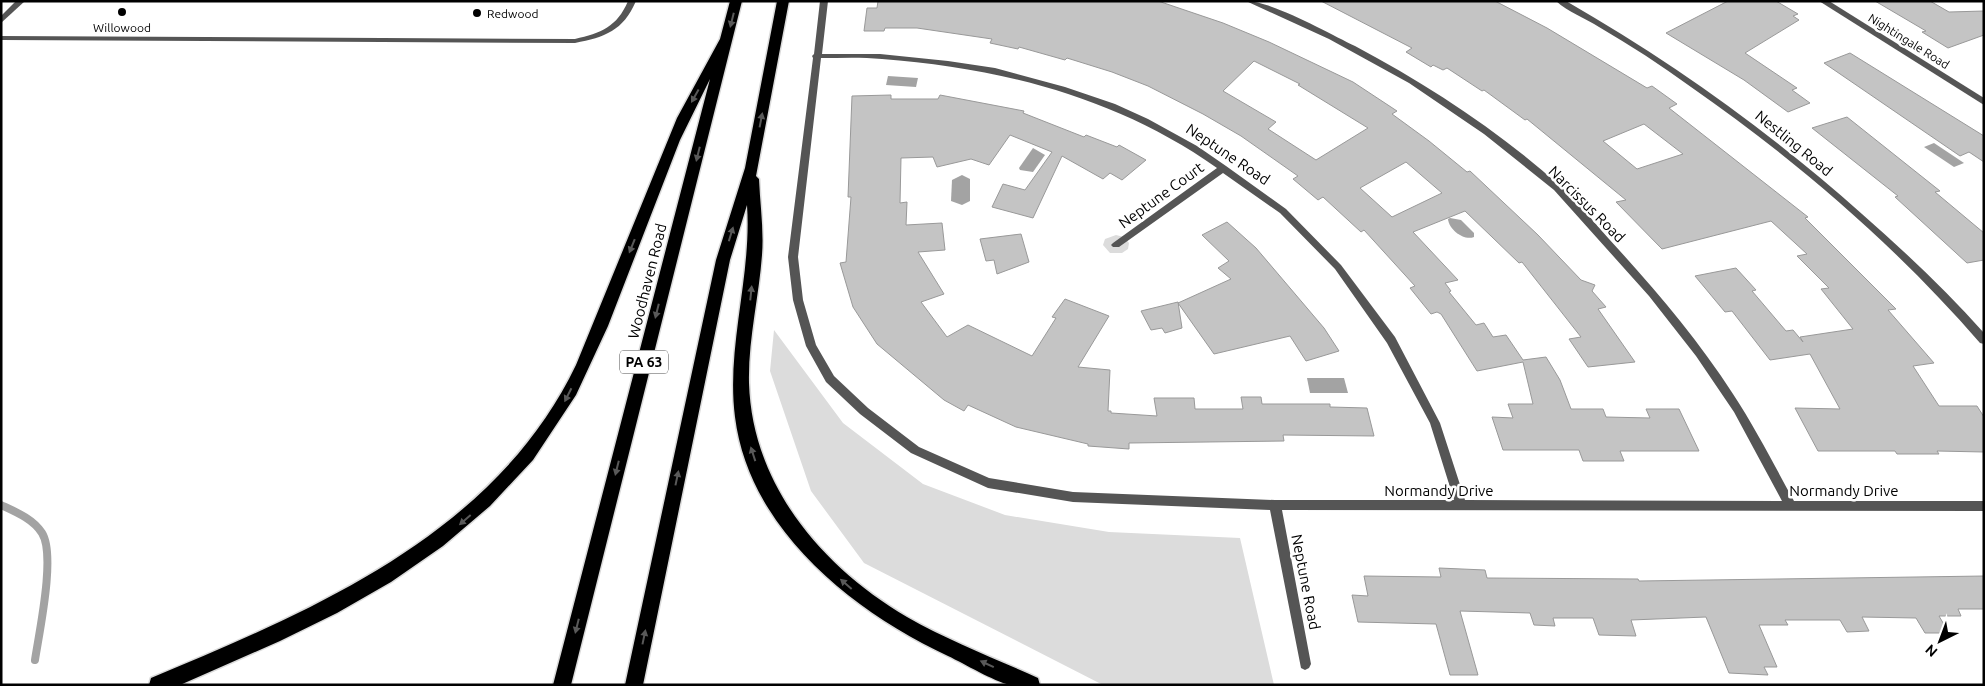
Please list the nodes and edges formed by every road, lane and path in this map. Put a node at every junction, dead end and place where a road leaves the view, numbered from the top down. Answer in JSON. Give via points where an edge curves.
{"nodes":[{"id":1,"x":21,"y":1,"type":"edge"},
{"id":2,"x":632,"y":1,"type":"edge"},
{"id":3,"x":736,"y":1,"type":"edge"},
{"id":4,"x":783,"y":1,"type":"edge"},
{"id":5,"x":824,"y":1,"type":"edge"},
{"id":6,"x":1250,"y":1,"type":"edge"},
{"id":7,"x":1560,"y":1,"type":"edge"},
{"id":8,"x":1823,"y":1,"type":"edge"},
{"id":9,"x":1,"y":21,"type":"edge"},
{"id":10,"x":1,"y":38,"type":"edge"},
{"id":11,"x":727,"y":38,"type":"junction"},
{"id":12,"x":816,"y":56,"type":"junction"},
{"id":13,"x":1984,"y":102,"type":"edge"},
{"id":14,"x":752,"y":168,"type":"junction"},
{"id":15,"x":1223,"y":168,"type":"junction"},
{"id":16,"x":1116,"y":245,"type":"dead end"},
{"id":17,"x":1984,"y":340,"type":"edge"},
{"id":18,"x":1275,"y":505,"type":"junction"},
{"id":19,"x":1461,"y":505,"type":"junction"},
{"id":20,"x":1790,"y":506,"type":"junction"},
{"id":21,"x":1984,"y":506,"type":"edge"},
{"id":22,"x":1305,"y":664,"type":"dead end"},
{"id":23,"x":158,"y":685,"type":"edge"},
{"id":24,"x":562,"y":685,"type":"edge"},
{"id":25,"x":634,"y":685,"type":"edge"},
{"id":26,"x":1031,"y":685,"type":"edge"}],
"edges":[{"from":1,"to":9,"type":"street"},
{"from":2,"to":10,"type":"street","via":[[627,16],[613,29],[575,41]]},
{"from":3,"to":11,"type":"highway","name":"Woodhaven Road","number":"PA 63","one_way":true},
{"from":14,"to":4,"type":"highway","one_way":true},
{"from":5,"to":12,"type":"street"},
{"from":6,"to":20,"type":"street","name":"Narcissus Road","via":[[1350,46],[1413,83],[1479,125],[1558,189],[1652,290],[1674,320],[1729,396]]},
{"from":7,"to":17,"type":"street","name":"Nestling Road","via":[[1694,83],[1769,139],[1898,251]]},
{"from":8,"to":13,"type":"street","name":"Nightingale Road"},
{"from":11,"to":23,"type":"highway","one_way":true,"via":[[684,117],[594,342],[564,402],[519,465],[462,523],[384,578],[308,620]]},
{"from":11,"to":24,"type":"highway","name":"Woodhaven Road","number":"PA 63","one_way":true},
{"from":12,"to":15,"type":"street","name":"Neptune Road","via":[[880,56],[948,63],[995,71],[1062,89],[1145,121]]},
{"from":12,"to":18,"type":"street","name":"Normandy Drive","via":[[793,257],[798,300],[811,346],[830,379],[864,412],[915,450],[988,483],[1073,497]]},
{"from":25,"to":14,"type":"highway","one_way":true,"via":[[723,260]]},
{"from":26,"to":14,"type":"highway","one_way":true,"via":[[915,630],[856,592],[803,542],[766,485],[753,457],[745,427],[741,383],[755,252]]},
{"from":15,"to":16,"type":"street","name":"Neptune Court"},
{"from":15,"to":19,"type":"street","name":"Neptune Road","via":[[1283,211],[1338,267],[1391,340],[1435,423]]},
{"from":18,"to":19,"type":"street","name":"Normandy Drive"},
{"from":18,"to":22,"type":"street","name":"Neptune Road"},
{"from":19,"to":20,"type":"street","name":"Normandy Drive"},
{"from":20,"to":21,"type":"street","name":"Normandy Drive"}]}
